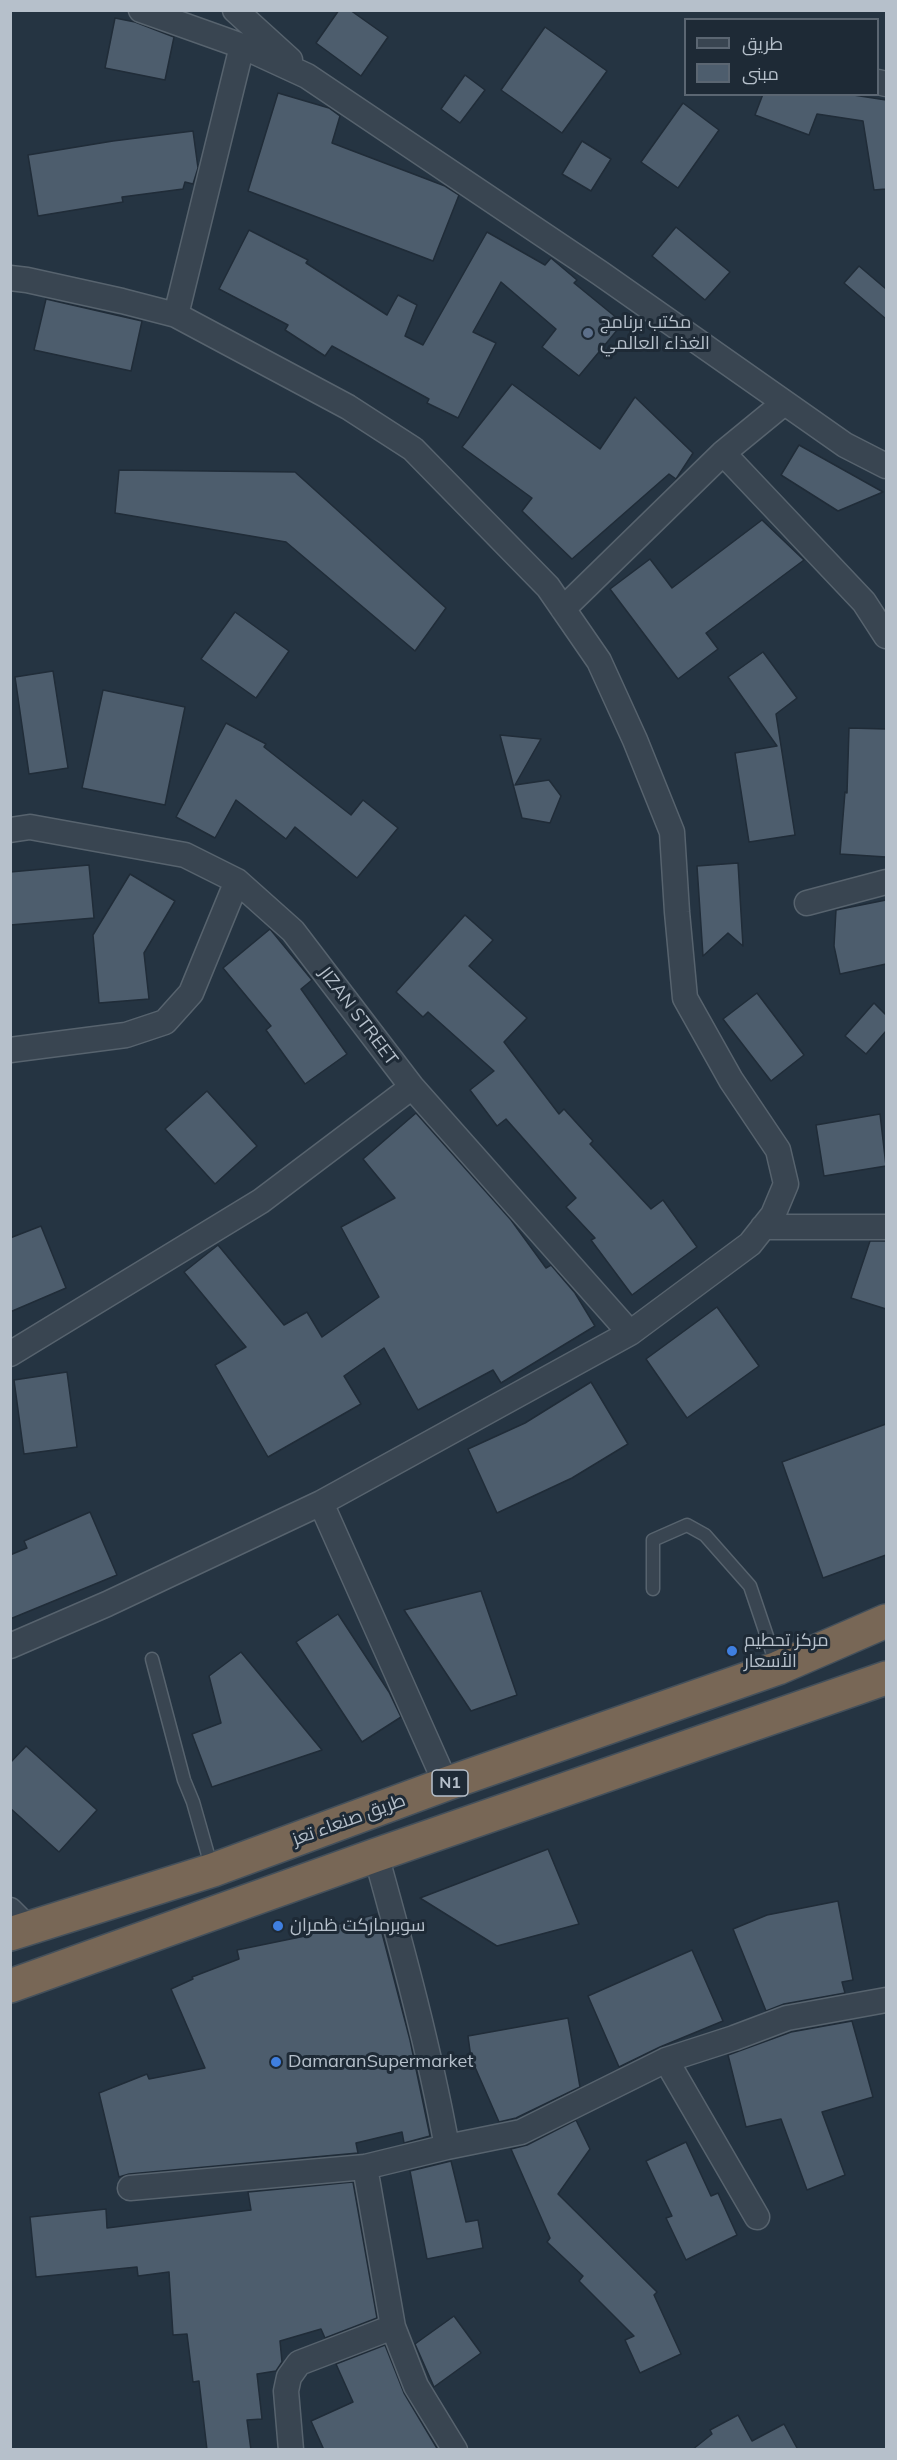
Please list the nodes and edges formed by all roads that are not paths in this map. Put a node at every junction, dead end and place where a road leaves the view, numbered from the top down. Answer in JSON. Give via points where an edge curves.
{"nodes":[{"id":1,"x":141,"y":10,"type":"edge"},
{"id":2,"x":235,"y":10,"type":"edge"},
{"id":3,"x":242,"y":46,"type":"junction"},
{"id":4,"x":307,"y":76,"type":"junction"},
{"id":5,"x":10,"y":278,"type":"edge"},
{"id":6,"x":176,"y":315,"type":"junction"},
{"id":7,"x":784,"y":403,"type":"junction"},
{"id":8,"x":723,"y":453,"type":"junction"},
{"id":9,"x":886,"y":466,"type":"edge"},
{"id":10,"x":563,"y":609,"type":"junction"},
{"id":11,"x":886,"y":636,"type":"edge"},
{"id":12,"x":10,"y":830,"type":"edge"},
{"id":13,"x":237,"y":881,"type":"junction"},
{"id":14,"x":886,"y":882,"type":"edge"},
{"id":15,"x":807,"y":903,"type":"dead end"},
{"id":16,"x":10,"y":1050,"type":"edge"},
{"id":17,"x":412,"y":1087,"type":"junction"},
{"id":18,"x":763,"y":1227,"type":"junction"},
{"id":19,"x":886,"y":1227,"type":"edge"},
{"id":20,"x":630,"y":1333,"type":"junction"},
{"id":21,"x":10,"y":1354,"type":"edge"},
{"id":22,"x":321,"y":1503,"type":"junction"},
{"id":23,"x":653,"y":1589,"type":"dead end"},
{"id":24,"x":886,"y":1621,"type":"edge"},
{"id":25,"x":10,"y":1646,"type":"edge"},
{"id":26,"x":153,"y":1659,"type":"dead end"},
{"id":27,"x":778,"y":1668,"type":"junction"},
{"id":28,"x":886,"y":1678,"type":"edge"},
{"id":29,"x":446,"y":1784,"type":"junction"},
{"id":30,"x":376,"y":1855,"type":"junction"},
{"id":31,"x":213,"y":1870,"type":"junction"},
{"id":32,"x":16,"y":1924,"type":"edge"},
{"id":33,"x":10,"y":1986,"type":"edge"},
{"id":34,"x":886,"y":2000,"type":"edge"},
{"id":35,"x":666,"y":2060,"type":"junction"},
{"id":36,"x":447,"y":2147,"type":"junction"},
{"id":37,"x":365,"y":2167,"type":"junction"},
{"id":38,"x":130,"y":2188,"type":"dead end"},
{"id":39,"x":757,"y":2217,"type":"dead end"},
{"id":40,"x":393,"y":2327,"type":"junction"},
{"id":41,"x":291,"y":2450,"type":"edge"},
{"id":42,"x":455,"y":2450,"type":"edge"}],
"edges":[{"from":1,"to":3,"type":"street"},
{"from":2,"to":4,"type":"street"},
{"from":3,"to":4,"type":"street"},
{"from":3,"to":6,"type":"street"},
{"from":4,"to":7,"type":"street","via":[[600,273]]},
{"from":5,"to":6,"type":"street"},
{"from":6,"to":10,"type":"street","via":[[348,407],[413,449],[548,587]]},
{"from":7,"to":8,"type":"street"},
{"from":7,"to":9,"type":"street","via":[[845,445]]},
{"from":8,"to":10,"type":"street"},
{"from":8,"to":11,"type":"street","via":[[864,602]]},
{"from":10,"to":18,"type":"street","via":[[599,661],[636,740],[672,832],[685,998],[731,1080],[778,1150],[786,1184],[773,1215]]},
{"from":12,"to":13,"type":"street","name":"JIZAN STREET","via":[[30,827],[185,855]]},
{"from":13,"to":16,"type":"street","via":[[191,993],[165,1022],[126,1035]]},
{"from":13,"to":17,"type":"street","name":"JIZAN STREET","via":[[293,931]]},
{"from":14,"to":15,"type":"street"},
{"from":17,"to":20,"type":"street","name":"JIZAN STREET"},
{"from":17,"to":21,"type":"street","via":[[261,1201]]},
{"from":18,"to":19,"type":"street"},
{"from":18,"to":20,"type":"street","via":[[750,1244]]},
{"from":20,"to":22,"type":"street"},
{"from":22,"to":25,"type":"street"},
{"from":22,"to":29,"type":"street"},
{"from":23,"to":27,"type":"lane","via":[[653,1540],[687,1525],[705,1535],[750,1586]]},
{"from":24,"to":27,"type":"highway","name":"طريق صنعاء تعز","number":"N1"},
{"from":26,"to":31,"type":"lane","via":[[184,1780]]},
{"from":27,"to":29,"type":"highway","name":"طريق صنعاء تعز","number":"N1"},
{"from":28,"to":30,"type":"highway","number":"N1"},
{"from":29,"to":31,"type":"highway","name":"طريق صنعاء تعز","number":"N1"},
{"from":30,"to":33,"type":"highway","number":"N1"},
{"from":30,"to":36,"type":"street","via":[[409,1972]]},
{"from":31,"to":32,"type":"highway","name":"طريق صنعاء تعز","number":"N1"},
{"from":34,"to":35,"type":"street","via":[[787,2018]]},
{"from":35,"to":36,"type":"street","via":[[521,2132]]},
{"from":35,"to":39,"type":"street"},
{"from":36,"to":37,"type":"street"},
{"from":37,"to":38,"type":"street"},
{"from":37,"to":40,"type":"street"},
{"from":40,"to":41,"type":"street","via":[[299,2363],[289,2377],[286,2391]]},
{"from":40,"to":42,"type":"street","via":[[416,2386]]}]}
